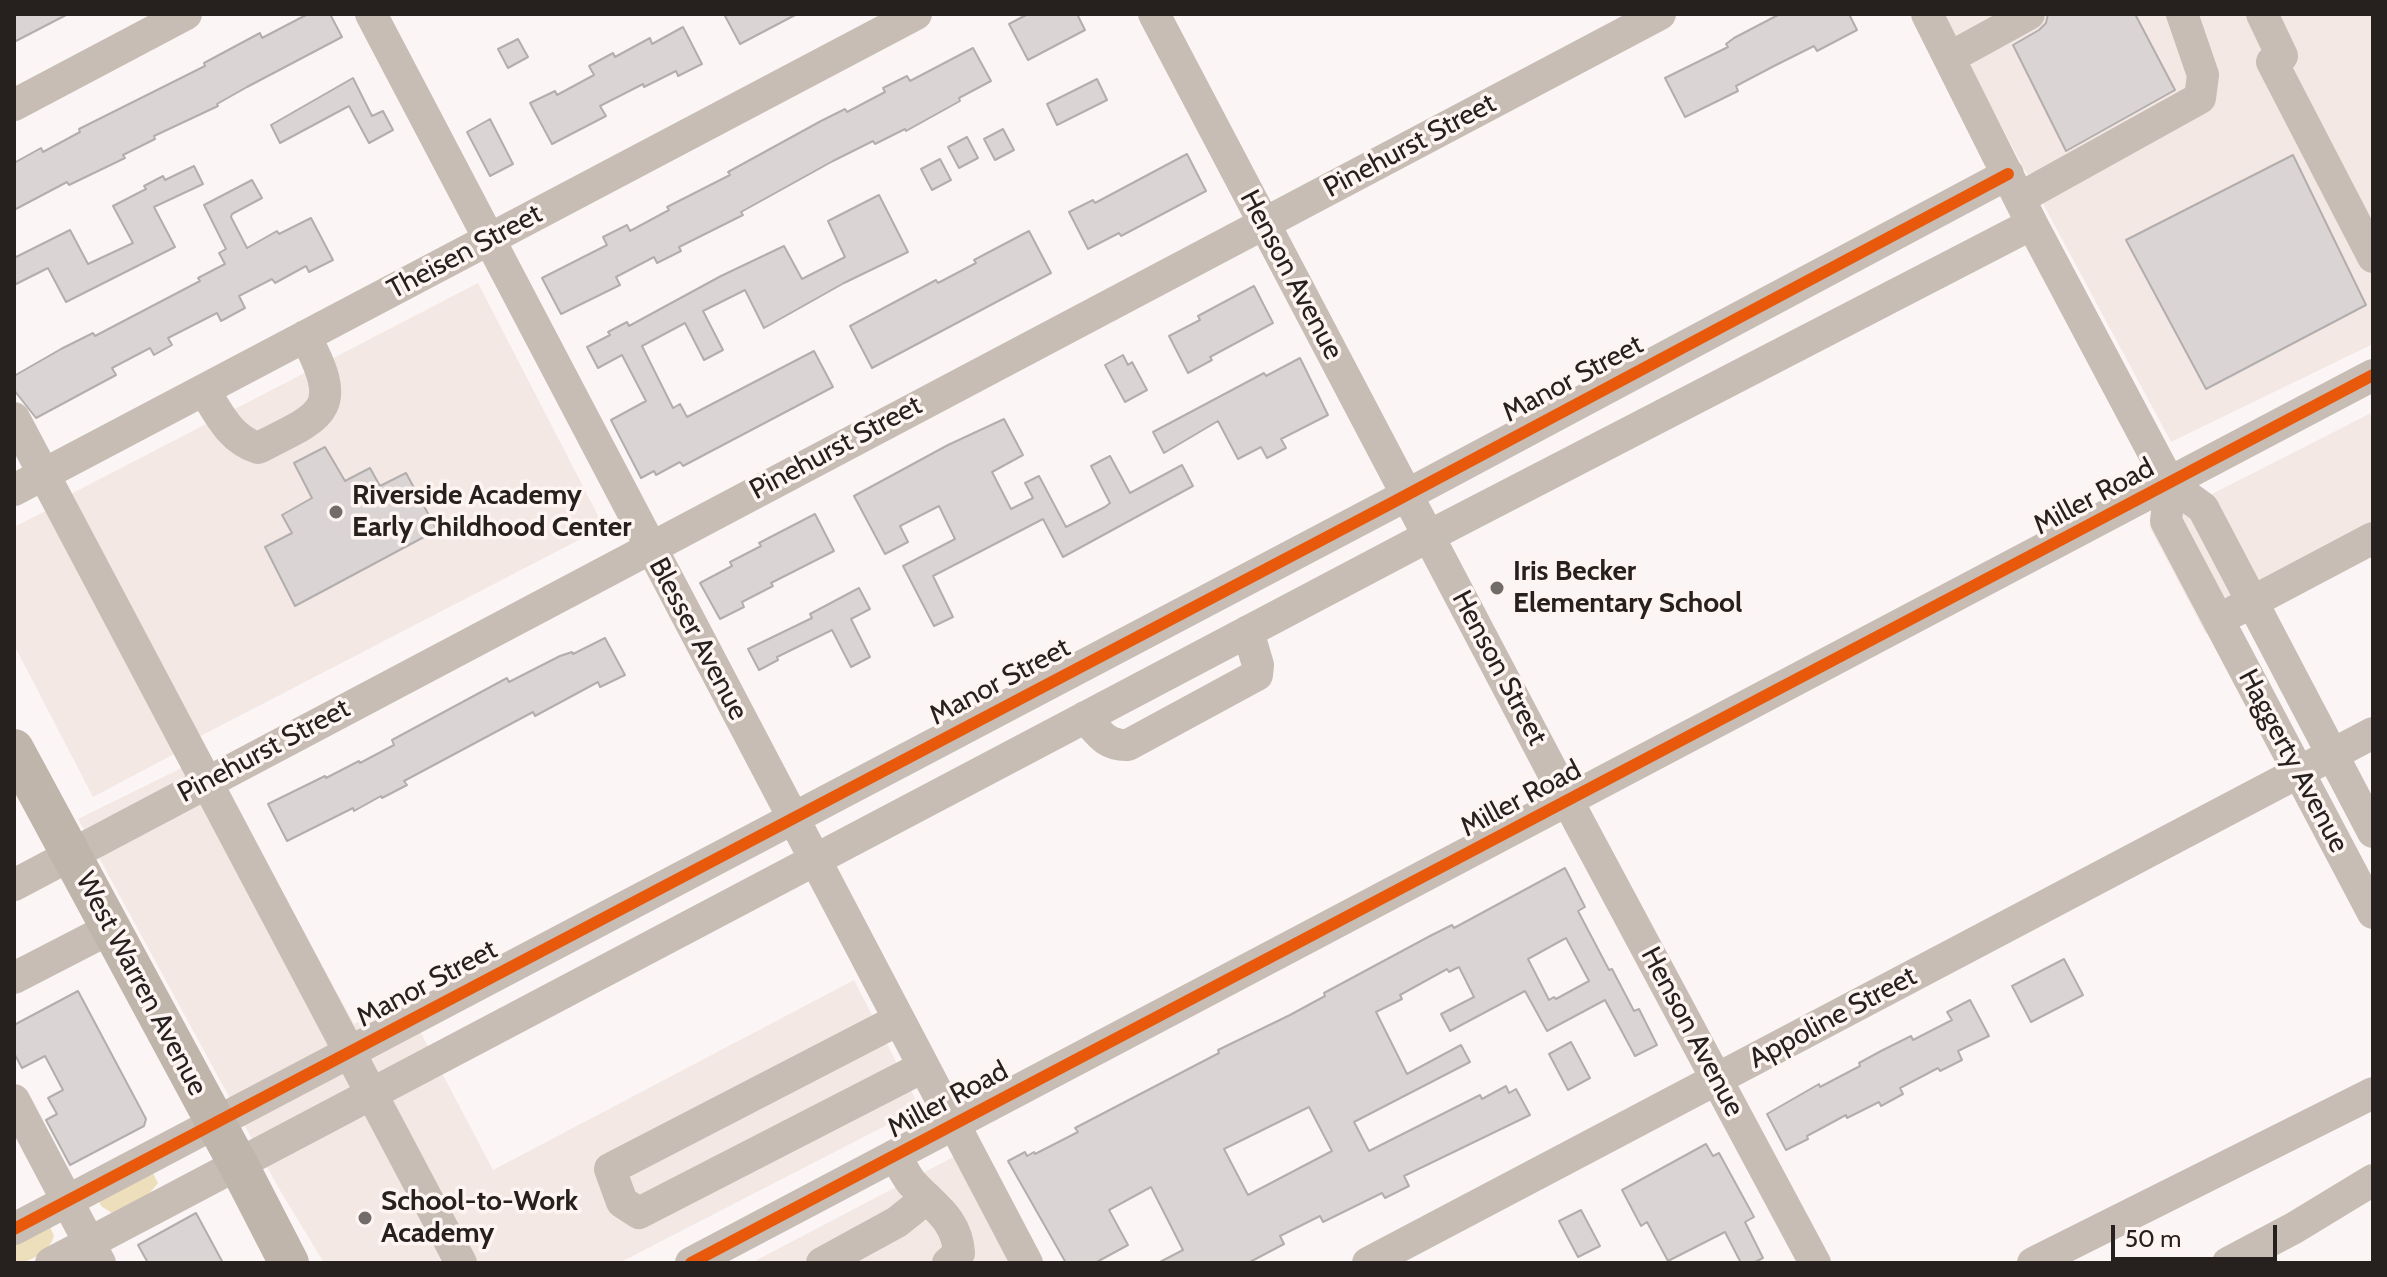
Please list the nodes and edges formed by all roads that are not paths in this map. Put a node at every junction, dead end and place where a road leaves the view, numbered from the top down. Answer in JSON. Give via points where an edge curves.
{"nodes":[{"id":1,"x":186,"y":14,"type":"edge"},
{"id":2,"x":371,"y":14,"type":"edge"},
{"id":3,"x":916,"y":14,"type":"edge"},
{"id":4,"x":1154,"y":14,"type":"edge"},
{"id":5,"x":1660,"y":14,"type":"edge"},
{"id":6,"x":1927,"y":14,"type":"edge"},
{"id":7,"x":2029,"y":14,"type":"edge"},
{"id":8,"x":2182,"y":14,"type":"edge"},
{"id":9,"x":2262,"y":14,"type":"edge"},
{"id":10,"x":1949,"y":58,"type":"junction"},
{"id":11,"x":14,"y":105,"type":"edge"},
{"id":12,"x":2020,"y":199,"type":"junction"},
{"id":13,"x":1263,"y":223,"type":"junction"},
{"id":14,"x":488,"y":240,"type":"junction"},
{"id":15,"x":2373,"y":257,"type":"edge"},
{"id":16,"x":305,"y":336,"type":"junction"},
{"id":17,"x":2373,"y":375,"type":"edge"},
{"id":18,"x":204,"y":390,"type":"junction"},
{"id":19,"x":14,"y":418,"type":"edge"},
{"id":20,"x":44,"y":475,"type":"junction"},
{"id":21,"x":2170,"y":484,"type":"junction"},
{"id":22,"x":14,"y":490,"type":"edge"},
{"id":23,"x":1408,"y":494,"type":"junction"},
{"id":24,"x":1429,"y":536,"type":"junction"},
{"id":25,"x":2373,"y":538,"type":"edge"},
{"id":26,"x":649,"y":547,"type":"junction"},
{"id":27,"x":2253,"y":602,"type":"junction"},
{"id":28,"x":2218,"y":619,"type":"junction"},
{"id":29,"x":1248,"y":631,"type":"junction"},
{"id":30,"x":1085,"y":717,"type":"junction"},
{"id":31,"x":2373,"y":733,"type":"edge"},
{"id":32,"x":14,"y":749,"type":"edge"},
{"id":33,"x":2332,"y":754,"type":"junction"},
{"id":34,"x":2298,"y":773,"type":"junction"},
{"id":35,"x":206,"y":782,"type":"junction"},
{"id":36,"x":1569,"y":801,"type":"junction"},
{"id":37,"x":792,"y":819,"type":"junction"},
{"id":38,"x":2373,"y":832,"type":"edge"},
{"id":39,"x":70,"y":854,"type":"junction"},
{"id":40,"x":814,"y":860,"type":"junction"},
{"id":41,"x":14,"y":885,"type":"edge"},
{"id":42,"x":2371,"y":906,"type":"edge"},
{"id":43,"x":111,"y":928,"type":"junction"},
{"id":44,"x":14,"y":978,"type":"edge"},
{"id":45,"x":898,"y":1020,"type":"junction"},
{"id":46,"x":350,"y":1052,"type":"junction"},
{"id":47,"x":923,"y":1067,"type":"junction"},
{"id":48,"x":1717,"y":1079,"type":"junction"},
{"id":49,"x":372,"y":1093,"type":"junction"},
{"id":50,"x":2373,"y":1093,"type":"edge"},
{"id":51,"x":14,"y":1100,"type":"edge"},
{"id":52,"x":216,"y":1122,"type":"junction"},
{"id":53,"x":954,"y":1124,"type":"junction"},
{"id":54,"x":895,"y":1155,"type":"junction"},
{"id":55,"x":238,"y":1164,"type":"junction"},
{"id":56,"x":2373,"y":1180,"type":"edge"},
{"id":57,"x":927,"y":1198,"type":"junction"},
{"id":58,"x":67,"y":1201,"type":"junction"},
{"id":59,"x":14,"y":1229,"type":"edge"},
{"id":60,"x":94,"y":1253,"type":"edge"},
{"id":61,"x":960,"y":1260,"type":"edge"},
{"id":62,"x":51,"y":1263,"type":"edge"},
{"id":63,"x":289,"y":1263,"type":"edge"},
{"id":64,"x":461,"y":1263,"type":"edge"},
{"id":65,"x":691,"y":1263,"type":"edge"},
{"id":66,"x":822,"y":1263,"type":"edge"},
{"id":67,"x":1027,"y":1263,"type":"edge"},
{"id":68,"x":1368,"y":1263,"type":"edge"},
{"id":69,"x":1815,"y":1263,"type":"edge"},
{"id":70,"x":2033,"y":1263,"type":"edge"},
{"id":71,"x":2228,"y":1263,"type":"edge"}],
"edges":[{"from":1,"to":11,"type":"street"},
{"from":2,"to":14,"type":"street","name":"Blesser Avenue"},
{"from":3,"to":14,"type":"street","name":"Theisen Street"},
{"from":4,"to":13,"type":"street","name":"Henson Avenue"},
{"from":5,"to":13,"type":"street","name":"Pinehurst Street"},
{"from":6,"to":10,"type":"street","name":"Haggerty Avenue"},
{"from":7,"to":10,"type":"street"},
{"from":8,"to":12,"type":"street","via":[[2203,75],[2200,98]]},
{"from":9,"to":15,"type":"street","via":[[2277,59]]},
{"from":10,"to":12,"type":"street","name":"Haggerty Avenue"},
{"from":12,"to":21,"type":"street","name":"Haggerty Avenue"},
{"from":12,"to":23,"type":"street","name":"Manor Street"},
{"from":12,"to":24,"type":"street"},
{"from":13,"to":23,"type":"street","name":"Henson Avenue"},
{"from":13,"to":26,"type":"street","name":"Pinehurst Street"},
{"from":14,"to":16,"type":"street","name":"Theisen Street"},
{"from":14,"to":26,"type":"street","name":"Blesser Avenue"},
{"from":16,"to":18,"type":"street","name":"Theisen Street"},
{"from":16,"to":18,"type":"street","via":[[327,387],[325,404],[309,422],[258,448],[228,429]]},
{"from":17,"to":21,"type":"street","name":"Miller Road"},
{"from":18,"to":20,"type":"street","name":"Theisen Street"},
{"from":19,"to":20,"type":"street"},
{"from":20,"to":22,"type":"street","name":"Theisen Street"},
{"from":20,"to":35,"type":"street"},
{"from":21,"to":27,"type":"street","name":"Haggerty Avenue","via":[[2203,508]]},
{"from":21,"to":28,"type":"street","name":"Haggerty Avenue","via":[[2166,521]]},
{"from":21,"to":36,"type":"street","name":"Miller Road"},
{"from":23,"to":24,"type":"street","name":"Henson Avenue"},
{"from":23,"to":37,"type":"street","name":"Manor Street"},
{"from":24,"to":29,"type":"street"},
{"from":24,"to":36,"type":"street","name":"Henson Street"},
{"from":25,"to":27,"type":"street"},
{"from":26,"to":35,"type":"street","name":"Pinehurst Street"},
{"from":26,"to":37,"type":"street","name":"Blesser Avenue"},
{"from":27,"to":28,"type":"street"},
{"from":27,"to":33,"type":"street","name":"Haggerty Avenue"},
{"from":28,"to":34,"type":"street","name":"Haggerty Avenue"},
{"from":29,"to":30,"type":"street"},
{"from":29,"to":30,"type":"street","via":[[1257,675],[1128,745],[1105,741]]},
{"from":30,"to":40,"type":"street"},
{"from":31,"to":33,"type":"street","name":"Appoline Street"},
{"from":32,"to":39,"type":"main road","name":"West Warren Avenue"},
{"from":33,"to":34,"type":"street","name":"Appoline Street"},
{"from":33,"to":38,"type":"street","name":"Haggerty Avenue"},
{"from":34,"to":42,"type":"street","name":"Haggerty Avenue"},
{"from":34,"to":48,"type":"street","name":"Appoline Street"},
{"from":35,"to":39,"type":"street","name":"Pinehurst Street"},
{"from":35,"to":46,"type":"street"},
{"from":36,"to":48,"type":"street","name":"Henson Avenue"},
{"from":36,"to":53,"type":"street","name":"Miller Road"},
{"from":37,"to":40,"type":"street","name":"Blesser Avenue"},
{"from":37,"to":46,"type":"street","name":"Manor Street"},
{"from":39,"to":41,"type":"street","name":"Pinehurst Street"},
{"from":39,"to":43,"type":"main road","name":"West Warren Avenue"},
{"from":40,"to":45,"type":"street","name":"Blesser Avenue"},
{"from":40,"to":49,"type":"street"},
{"from":43,"to":44,"type":"street"},
{"from":43,"to":52,"type":"main road","name":"West Warren Avenue"},
{"from":45,"to":47,"type":"street","name":"Blesser Avenue"},
{"from":45,"to":47,"type":"street","via":[[610,1169],[622,1202],[639,1213]]},
{"from":46,"to":49,"type":"street"},
{"from":46,"to":52,"type":"street","name":"Manor Street"},
{"from":47,"to":53,"type":"street","name":"Blesser Avenue"},
{"from":48,"to":68,"type":"street","name":"Appoline Street"},
{"from":48,"to":69,"type":"street","name":"Henson Avenue"},
{"from":49,"to":55,"type":"street"},
{"from":49,"to":64,"type":"street"},
{"from":50,"to":70,"type":"street"},
{"from":51,"to":58,"type":"street"},
{"from":52,"to":55,"type":"main road","name":"West Warren Avenue"},
{"from":52,"to":58,"type":"street","name":"Manor Street"},
{"from":53,"to":54,"type":"street","name":"Miller Road"},
{"from":53,"to":67,"type":"street","name":"Blesser Avenue"},
{"from":54,"to":57,"type":"street"},
{"from":54,"to":65,"type":"street","name":"Miller Road"},
{"from":55,"to":60,"type":"street"},
{"from":55,"to":63,"type":"main road","name":"West Warren Avenue"},
{"from":56,"to":71,"type":"street"},
{"from":57,"to":61,"type":"street","via":[[946,1216],[958,1239]]},
{"from":57,"to":66,"type":"street","via":[[897,1222]]},
{"from":58,"to":59,"type":"street","name":"Manor Street"},
{"from":58,"to":60,"type":"street"},
{"from":60,"to":62,"type":"street"}]}
